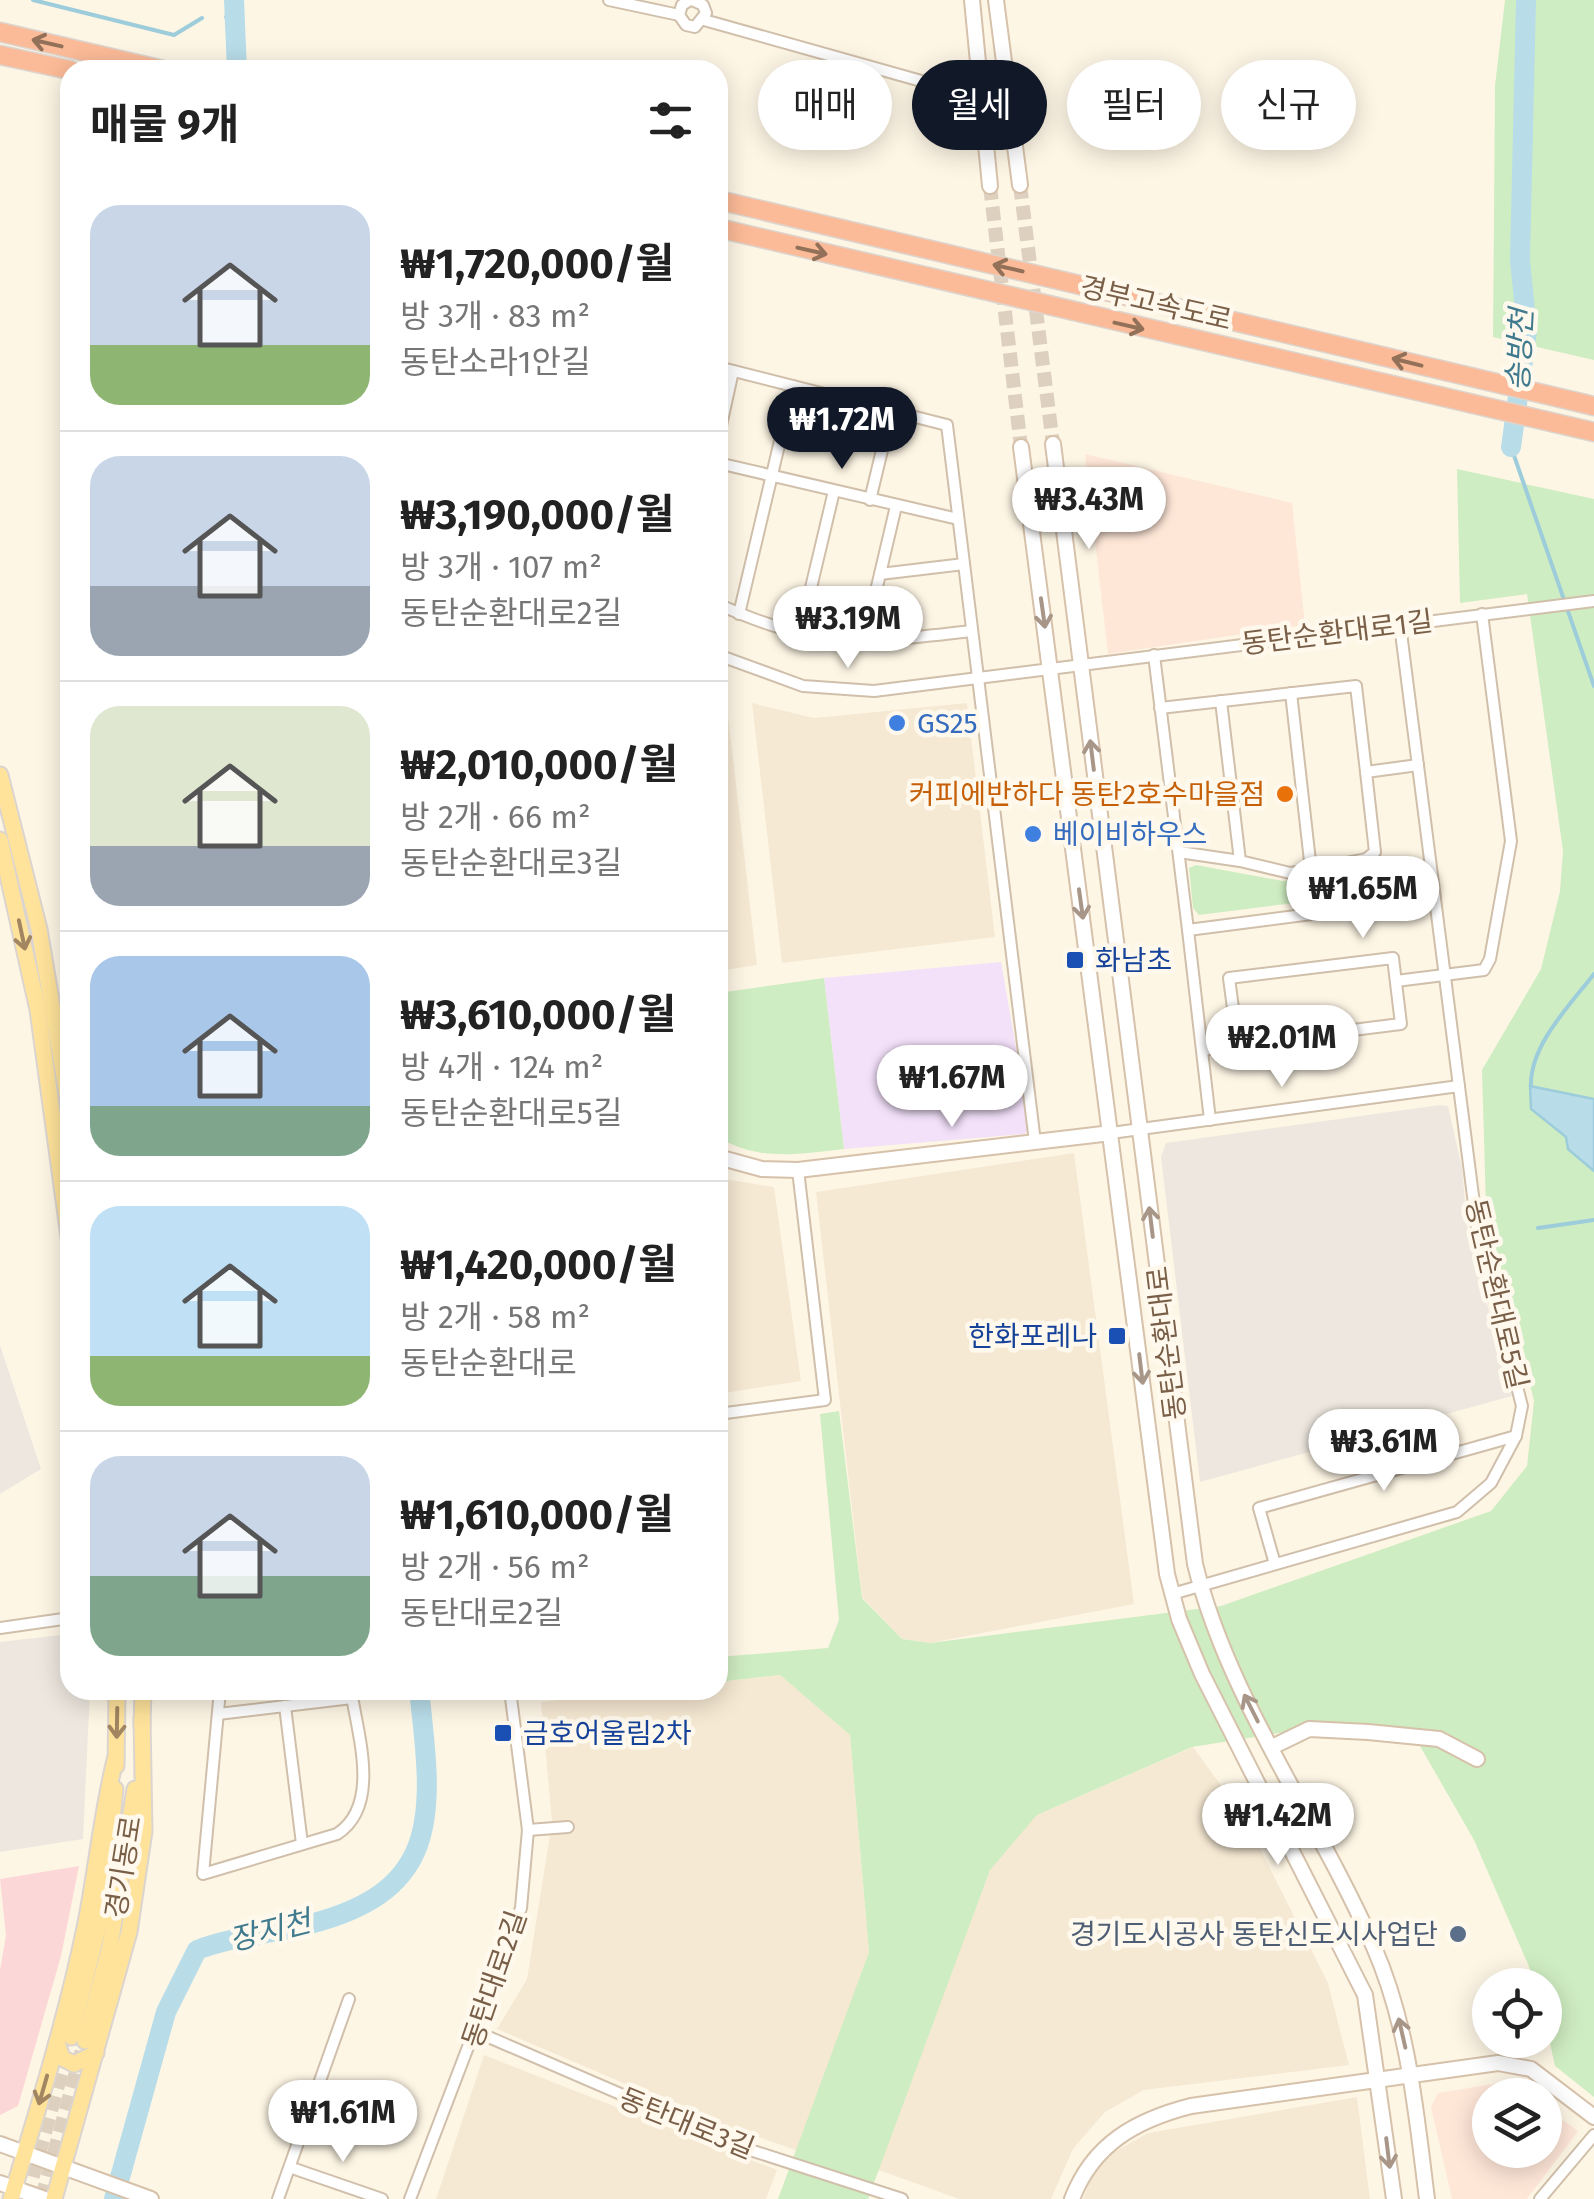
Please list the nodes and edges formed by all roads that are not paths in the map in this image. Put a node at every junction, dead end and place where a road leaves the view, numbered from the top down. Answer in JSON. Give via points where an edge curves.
{"nodes":[{"id":1,"x":608,"y":0,"type":"edge"},
{"id":2,"x":691,"y":0,"type":"edge"},
{"id":3,"x":972,"y":0,"type":"edge"},
{"id":4,"x":996,"y":0,"type":"edge"},
{"id":5,"x":679,"y":15,"type":"junction"},
{"id":6,"x":704,"y":20,"type":"junction"},
{"id":7,"x":0,"y":32,"type":"edge"},
{"id":8,"x":0,"y":54,"type":"edge"},
{"id":9,"x":119,"y":60,"type":"edge"},
{"id":10,"x":60,"y":68,"type":"edge"},
{"id":11,"x":912,"y":78,"type":"edge"},
{"id":12,"x":1020,"y":185,"type":"tunnel mouth"},
{"id":13,"x":990,"y":186,"type":"tunnel mouth"},
{"id":14,"x":728,"y":202,"type":"edge"},
{"id":15,"x":728,"y":230,"type":"edge"},
{"id":16,"x":728,"y":370,"type":"edge"},
{"id":17,"x":733,"y":371,"type":"junction"},
{"id":18,"x":793,"y":386,"type":"junction"},
{"id":19,"x":728,"y":394,"type":"edge"},
{"id":20,"x":1594,"y":406,"type":"edge"},
{"id":21,"x":784,"y":422,"type":"junction"},
{"id":22,"x":1594,"y":432,"type":"edge"},
{"id":23,"x":1053,"y":444,"type":"tunnel mouth"},
{"id":24,"x":1020,"y":448,"type":"tunnel mouth"},
{"id":25,"x":728,"y":465,"type":"edge"},
{"id":26,"x":772,"y":476,"type":"junction"},
{"id":27,"x":834,"y":491,"type":"junction"},
{"id":28,"x":870,"y":500,"type":"junction"},
{"id":29,"x":896,"y":506,"type":"junction"},
{"id":30,"x":958,"y":519,"type":"junction"},
{"id":31,"x":964,"y":564,"type":"junction"},
{"id":32,"x":880,"y":574,"type":"junction"},
{"id":33,"x":1594,"y":601,"type":"edge"},
{"id":34,"x":728,"y":609,"type":"edge"},
{"id":35,"x":740,"y":614,"type":"junction"},
{"id":36,"x":1482,"y":614,"type":"junction"},
{"id":37,"x":1400,"y":625,"type":"junction"},
{"id":38,"x":972,"y":630,"type":"junction"},
{"id":39,"x":800,"y":634,"type":"junction"},
{"id":40,"x":864,"y":642,"type":"junction"},
{"id":41,"x":1154,"y":655,"type":"junction"},
{"id":42,"x":728,"y":659,"type":"edge"},
{"id":43,"x":1081,"y":664,"type":"junction"},
{"id":44,"x":1050,"y":668,"type":"junction"},
{"id":45,"x":978,"y":678,"type":"junction"},
{"id":46,"x":1290,"y":692,"type":"junction"},
{"id":47,"x":1221,"y":701,"type":"junction"},
{"id":48,"x":1160,"y":708,"type":"junction"},
{"id":49,"x":1418,"y":766,"type":"junction"},
{"id":50,"x":1366,"y":772,"type":"junction"},
{"id":51,"x":0,"y":775,"type":"edge"},
{"id":52,"x":0,"y":840,"type":"edge"},
{"id":53,"x":1178,"y":852,"type":"junction"},
{"id":54,"x":1240,"y":861,"type":"junction"},
{"id":55,"x":1311,"y":870,"type":"junction"},
{"id":56,"x":1435,"y":898,"type":"junction"},
{"id":57,"x":1188,"y":930,"type":"junction"},
{"id":58,"x":1090,"y":971,"type":"junction"},
{"id":59,"x":1445,"y":975,"type":"junction"},
{"id":60,"x":1396,"y":982,"type":"junction"},
{"id":61,"x":1238,"y":1046,"type":"junction"},
{"id":62,"x":1202,"y":1050,"type":"junction"},
{"id":63,"x":1132,"y":1060,"type":"junction"},
{"id":64,"x":60,"y":1069,"type":"edge"},
{"id":65,"x":60,"y":1072,"type":"edge"},
{"id":66,"x":1459,"y":1086,"type":"junction"},
{"id":67,"x":1210,"y":1120,"type":"junction"},
{"id":68,"x":1140,"y":1130,"type":"junction"},
{"id":69,"x":1111,"y":1134,"type":"junction"},
{"id":70,"x":1034,"y":1142,"type":"junction"},
{"id":71,"x":728,"y":1160,"type":"edge"},
{"id":72,"x":798,"y":1170,"type":"junction"},
{"id":73,"x":1147,"y":1188,"type":"junction"},
{"id":74,"x":1118,"y":1191,"type":"junction"},
{"id":75,"x":728,"y":1413,"type":"edge"},
{"id":76,"x":1516,"y":1436,"type":"junction"},
{"id":77,"x":1275,"y":1564,"type":"junction"},
{"id":78,"x":1200,"y":1585,"type":"junction"},
{"id":79,"x":1172,"y":1594,"type":"junction"},
{"id":80,"x":60,"y":1619,"type":"edge"},
{"id":81,"x":0,"y":1628,"type":"edge"},
{"id":82,"x":118,"y":1700,"type":"edge"},
{"id":83,"x":143,"y":1700,"type":"edge"},
{"id":84,"x":219,"y":1700,"type":"edge"},
{"id":85,"x":318,"y":1700,"type":"edge"},
{"id":86,"x":352,"y":1700,"type":"edge"},
{"id":87,"x":511,"y":1700,"type":"edge"},
{"id":88,"x":284,"y":1706,"type":"junction"},
{"id":89,"x":218,"y":1714,"type":"junction"},
{"id":90,"x":1272,"y":1747,"type":"junction"},
{"id":91,"x":1476,"y":1759,"type":"dead end"},
{"id":92,"x":568,"y":1827,"type":"dead end"},
{"id":93,"x":528,"y":1830,"type":"junction"},
{"id":94,"x":302,"y":1844,"type":"junction"},
{"id":95,"x":349,"y":1999,"type":"dead end"},
{"id":96,"x":477,"y":2032,"type":"junction"},
{"id":97,"x":77,"y":2043,"type":"junction"},
{"id":98,"x":1411,"y":2076,"type":"junction"},
{"id":99,"x":1387,"y":2080,"type":"junction"},
{"id":100,"x":1594,"y":2118,"type":"edge"},
{"id":101,"x":1594,"y":2135,"type":"edge"},
{"id":102,"x":0,"y":2144,"type":"edge"},
{"id":103,"x":25,"y":2152,"type":"junction"},
{"id":104,"x":65,"y":2167,"type":"junction"},
{"id":105,"x":292,"y":2168,"type":"junction"},
{"id":106,"x":8,"y":2190,"type":"edge"},
{"id":107,"x":45,"y":2199,"type":"edge"},
{"id":108,"x":54,"y":2199,"type":"edge"},
{"id":109,"x":151,"y":2199,"type":"edge"},
{"id":110,"x":278,"y":2199,"type":"edge"},
{"id":111,"x":382,"y":2199,"type":"edge"},
{"id":112,"x":410,"y":2199,"type":"edge"},
{"id":113,"x":902,"y":2199,"type":"edge"},
{"id":114,"x":1072,"y":2199,"type":"edge"},
{"id":115,"x":1394,"y":2199,"type":"edge"},
{"id":116,"x":1426,"y":2199,"type":"edge"},
{"id":117,"x":1540,"y":2199,"type":"edge"}],
"edges":[{"from":1,"to":5,"type":"street"},
{"from":2,"to":5,"type":"street"},
{"from":2,"to":6,"type":"street","via":[[703,5]]},
{"from":3,"to":13,"type":"main road"},
{"from":4,"to":12,"type":"main road"},
{"from":5,"to":6,"type":"street","via":[[690,26]]},
{"from":6,"to":11,"type":"street"},
{"from":9,"to":7,"type":"highway","one_way":true},
{"from":8,"to":10,"type":"highway"},
{"from":20,"to":14,"type":"highway","name":"경부고속도로","one_way":true},
{"from":15,"to":22,"type":"highway","name":"경부고속도로","one_way":true},
{"from":16,"to":17,"type":"street"},
{"from":17,"to":18,"type":"street"},
{"from":17,"to":19,"type":"street"},
{"from":18,"to":21,"type":"street"},
{"from":18,"to":30,"type":"street","via":[[947,425]]},
{"from":21,"to":26,"type":"street"},
{"from":21,"to":28,"type":"street","via":[[883,446]]},
{"from":23,"to":43,"type":"main road","name":"동탄순환대로"},
{"from":24,"to":44,"type":"main road","name":"동탄순환대로","one_way":true},
{"from":25,"to":26,"type":"street"},
{"from":26,"to":27,"type":"street"},
{"from":26,"to":35,"type":"street"},
{"from":27,"to":28,"type":"street"},
{"from":27,"to":39,"type":"street"},
{"from":28,"to":29,"type":"street"},
{"from":29,"to":30,"type":"street"},
{"from":29,"to":32,"type":"street"},
{"from":30,"to":31,"type":"street"},
{"from":31,"to":32,"type":"street"},
{"from":31,"to":38,"type":"street"},
{"from":32,"to":40,"type":"street"},
{"from":33,"to":36,"type":"street","name":"동탄순환대로1길"},
{"from":34,"to":35,"type":"street"},
{"from":35,"to":39,"type":"street"},
{"from":36,"to":37,"type":"street","name":"동탄순환대로1길"},
{"from":36,"to":59,"type":"street","via":[[1511,841],[1490,959],[1484,970]]},
{"from":37,"to":41,"type":"street","name":"동탄순환대로1길"},
{"from":37,"to":49,"type":"street","name":"동탄순환대로5길"},
{"from":38,"to":40,"type":"street"},
{"from":38,"to":45,"type":"street"},
{"from":39,"to":40,"type":"street"},
{"from":41,"to":43,"type":"street","name":"동탄순환대로1길"},
{"from":41,"to":48,"type":"street"},
{"from":42,"to":45,"type":"street","name":"동탄순환대로1길","via":[[832,691]]},
{"from":43,"to":44,"type":"street","name":"동탄순환대로1길"},
{"from":63,"to":43,"type":"main road","name":"동탄순환대로","one_way":true},
{"from":44,"to":45,"type":"street","name":"동탄순환대로1길"},
{"from":44,"to":58,"type":"main road","name":"동탄순환대로","one_way":true},
{"from":45,"to":70,"type":"street"},
{"from":46,"to":47,"type":"street"},
{"from":46,"to":50,"type":"street","via":[[1356,686]]},
{"from":46,"to":55,"type":"street"},
{"from":47,"to":48,"type":"street"},
{"from":47,"to":54,"type":"street"},
{"from":48,"to":53,"type":"street"},
{"from":49,"to":50,"type":"street"},
{"from":49,"to":56,"type":"street","name":"동탄순환대로5길"},
{"from":50,"to":55,"type":"street","via":[[1375,852],[1366,860]]},
{"from":51,"to":64,"type":"main road","via":[[39,929]]},
{"from":52,"to":65,"type":"main road","one_way":true},
{"from":53,"to":54,"type":"street"},
{"from":53,"to":57,"type":"street"},
{"from":54,"to":55,"type":"street","via":[[1290,873]]},
{"from":56,"to":57,"type":"street"},
{"from":56,"to":59,"type":"street","name":"동탄순환대로5길"},
{"from":57,"to":62,"type":"street"},
{"from":58,"to":63,"type":"main road","via":[[1111,1069],[1122,1070]]},
{"from":58,"to":69,"type":"main road","name":"동탄순환대로"},
{"from":59,"to":60,"type":"street"},
{"from":59,"to":66,"type":"street","name":"동탄순환대로5길"},
{"from":60,"to":61,"type":"street","via":[[1401,1024]]},
{"from":60,"to":61,"type":"street","via":[[1393,958],[1230,978]]},
{"from":61,"to":62,"type":"street"},
{"from":62,"to":67,"type":"street"},
{"from":63,"to":68,"type":"main road","name":"동탄순환대로"},
{"from":66,"to":67,"type":"street"},
{"from":66,"to":76,"type":"street","name":"동탄순환대로5길","via":[[1478,1235],[1521,1389]]},
{"from":67,"to":68,"type":"street"},
{"from":68,"to":69,"type":"street"},
{"from":68,"to":73,"type":"main road","name":"동탄순환대로"},
{"from":69,"to":70,"type":"main road"},
{"from":69,"to":74,"type":"main road","name":"동탄순환대로"},
{"from":70,"to":72,"type":"main road"},
{"from":71,"to":72,"type":"main road"},
{"from":72,"to":75,"type":"street","via":[[825,1400]]},
{"from":73,"to":74,"type":"main road","via":[[1128,1179]]},
{"from":78,"to":73,"type":"main road","name":"동탄순환대로","one_way":true},
{"from":74,"to":79,"type":"main road","name":"동탄순환대로","one_way":true},
{"from":76,"to":77,"type":"street","name":"동탄순환대로5길","via":[[1490,1483],[1457,1512]]},
{"from":76,"to":77,"type":"street","via":[[1258,1508]]},
{"from":77,"to":78,"type":"street","name":"동탄순환대로5길"},
{"from":78,"to":79,"type":"street","name":"동탄순환대로5길"},
{"from":90,"to":78,"type":"main road","name":"동탄순환대로","one_way":true,"via":[[1223,1652]]},
{"from":79,"to":99,"type":"main road","name":"동탄순환대로","via":[[1202,1674],[1355,1969]]},
{"from":80,"to":81,"type":"street"},
{"from":82,"to":97,"type":"main road","one_way":true,"via":[[116,1756],[86,1922]]},
{"from":83,"to":97,"type":"main road","via":[[140,1867],[128,1932]]},
{"from":84,"to":89,"type":"street"},
{"from":85,"to":88,"type":"street"},
{"from":86,"to":94,"type":"street","via":[[362,1774],[357,1812],[337,1834]]},
{"from":87,"to":93,"type":"street","name":"동탄대로2길"},
{"from":88,"to":89,"type":"street"},
{"from":88,"to":94,"type":"street"},
{"from":89,"to":94,"type":"street","via":[[203,1874]]},
{"from":90,"to":91,"type":"main road","via":[[1309,1729],[1368,1732],[1439,1740]]},
{"from":98,"to":90,"type":"main road","name":"동탄순환대로","one_way":true,"via":[[1374,1946]]},
{"from":92,"to":93,"type":"street"},
{"from":93,"to":96,"type":"street","name":"동탄대로2길","via":[[521,1908]]},
{"from":95,"to":105,"type":"street"},
{"from":96,"to":112,"type":"street","name":"동탄대로2길"},
{"from":96,"to":113,"type":"street","name":"동탄대로3길","via":[[750,2150]]},
{"from":97,"to":103,"type":"main road","one_way":true},
{"from":97,"to":104,"type":"main road"},
{"from":98,"to":99,"type":"main road"},
{"from":98,"to":100,"type":"main road","via":[[1516,2064]]},
{"from":98,"to":116,"type":"main road","name":"동탄순환대로"},
{"from":99,"to":114,"type":"main road","via":[[1164,2113],[1103,2148]]},
{"from":99,"to":115,"type":"main road","name":"동탄순환대로","one_way":true},
{"from":101,"to":117,"type":"street"},
{"from":102,"to":103,"type":"main road"},
{"from":103,"to":104,"type":"main road"},
{"from":103,"to":106,"type":"main road"},
{"from":104,"to":108,"type":"main road"},
{"from":104,"to":109,"type":"main road"},
{"from":105,"to":110,"type":"street"},
{"from":105,"to":111,"type":"street"},
{"from":106,"to":107,"type":"main road"}]}
